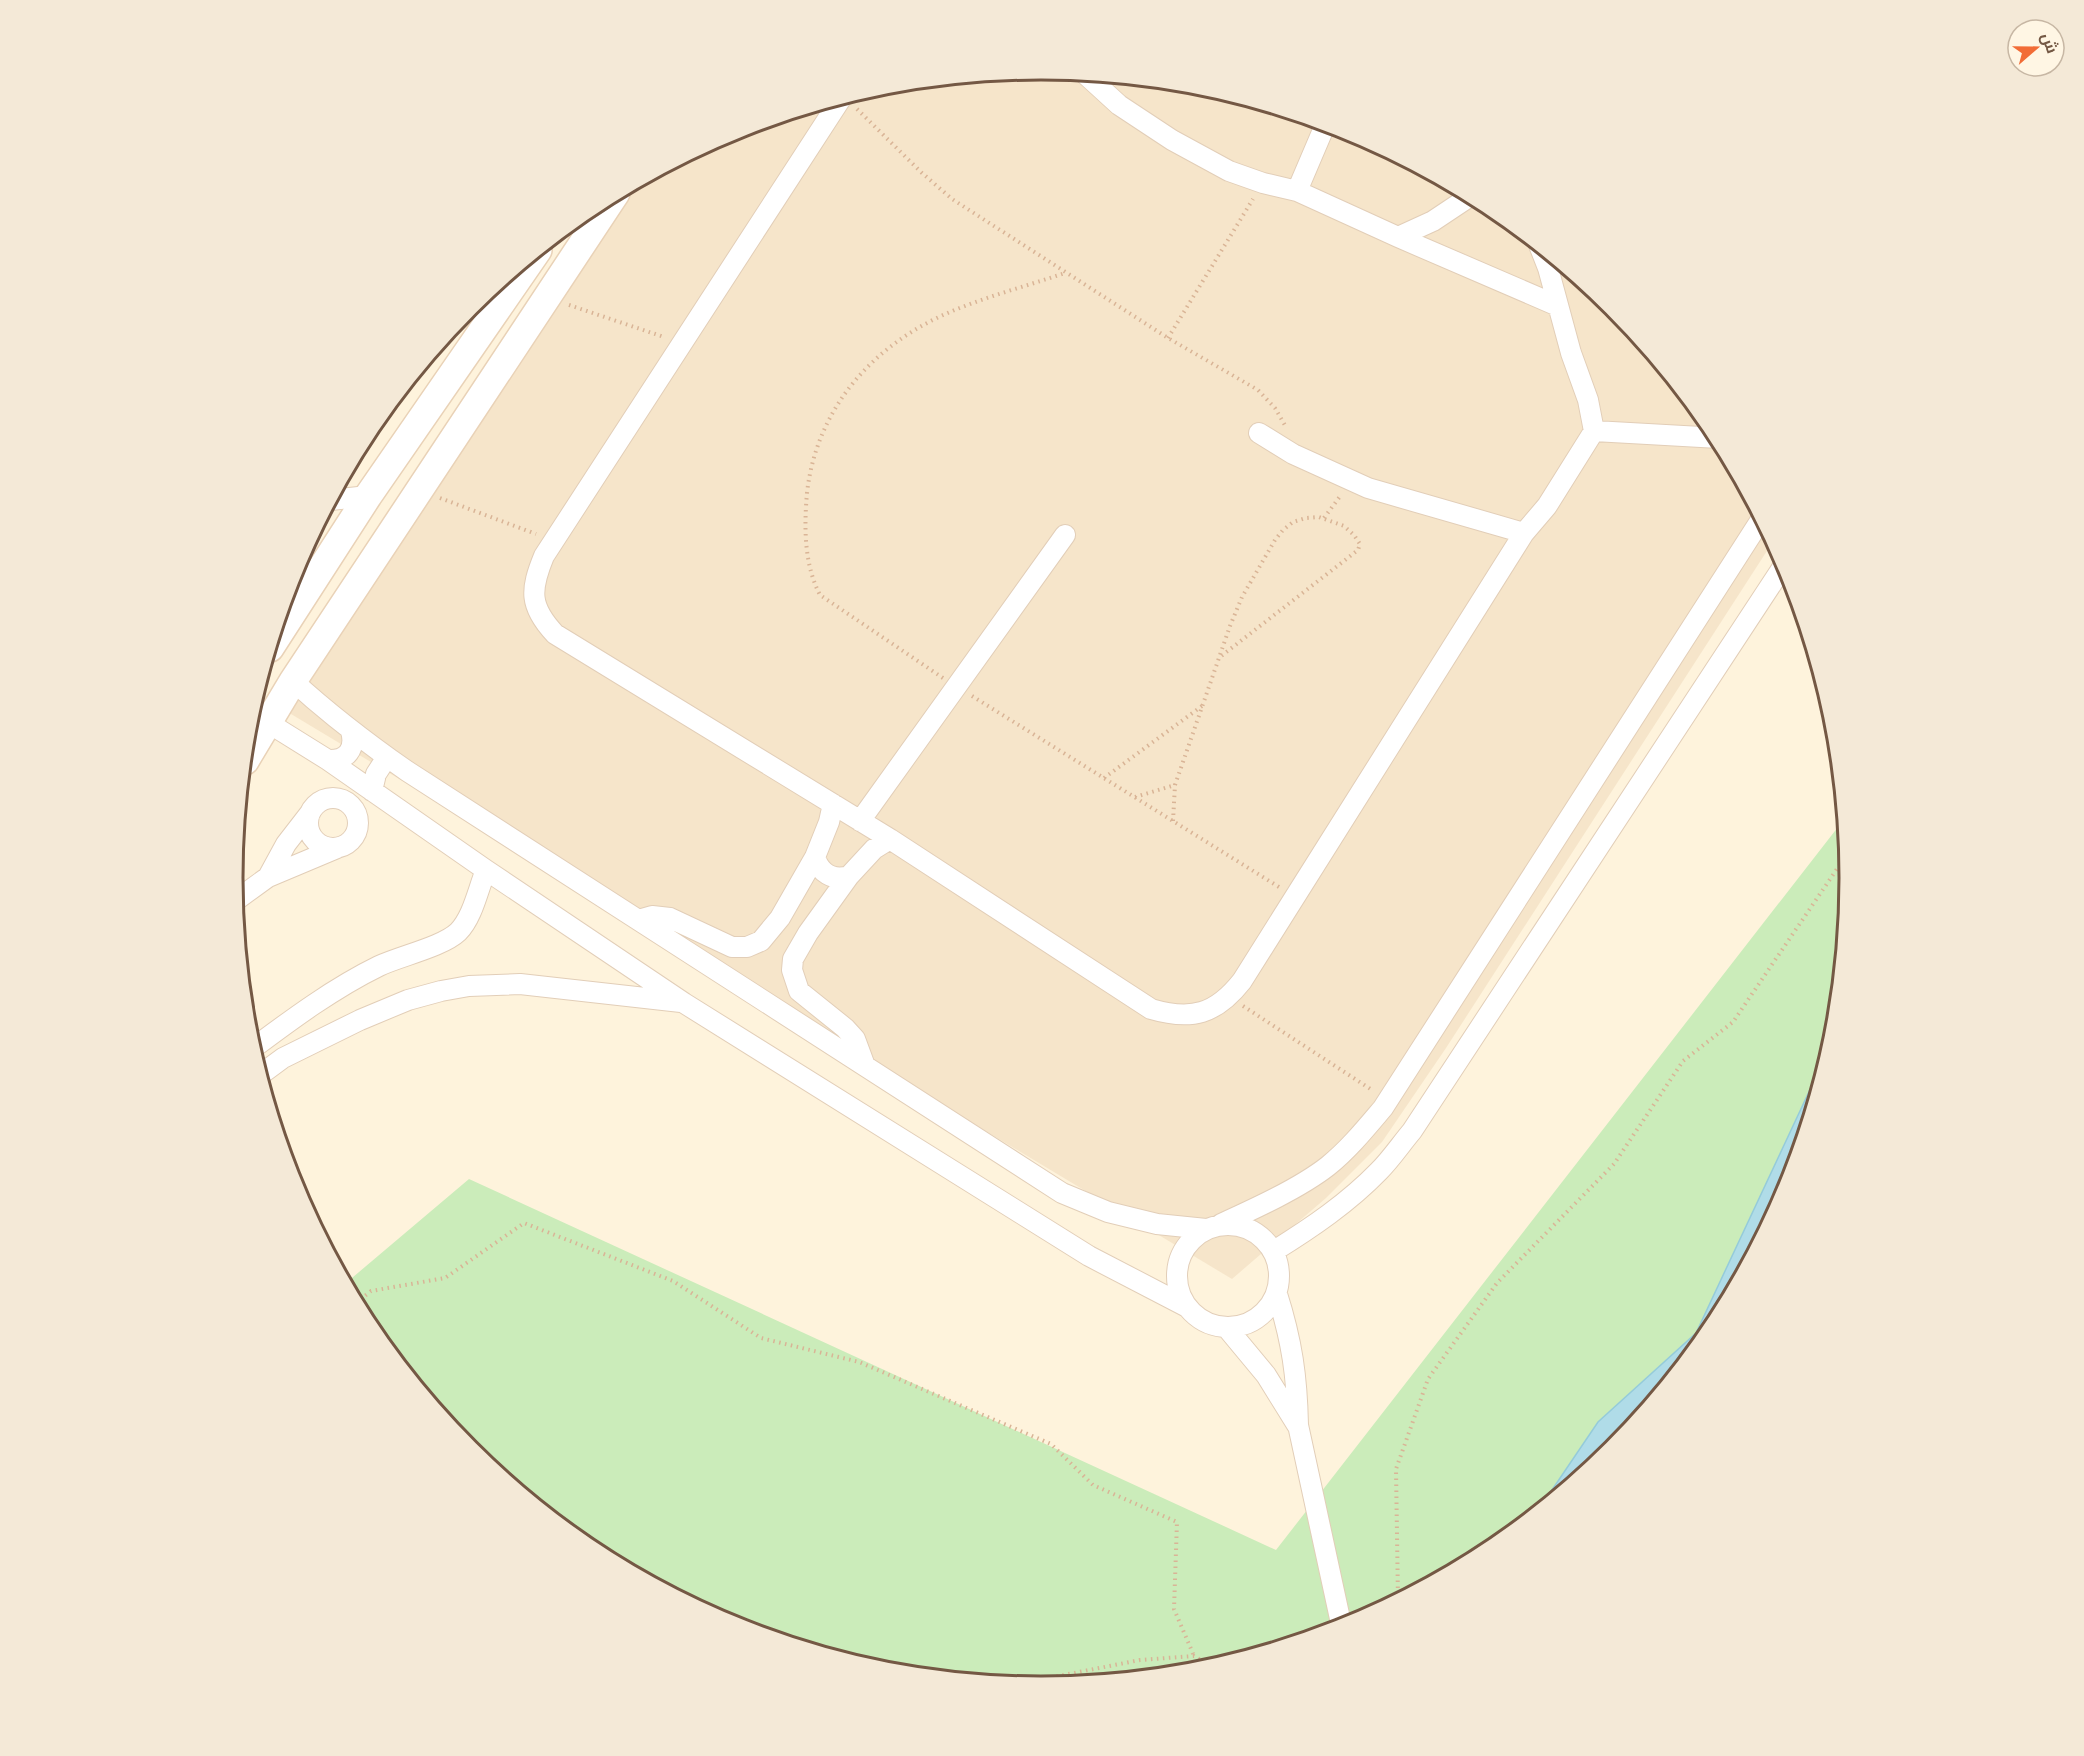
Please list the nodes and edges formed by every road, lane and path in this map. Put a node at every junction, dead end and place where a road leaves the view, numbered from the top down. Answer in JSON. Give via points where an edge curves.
{"nodes":[{"id":1,"x":1093,"y":81,"type":"edge"},
{"id":2,"x":850,"y":104,"type":"edge"},
{"id":3,"x":844,"y":105,"type":"edge"},
{"id":4,"x":1323,"y":131,"type":"edge"},
{"id":5,"x":1263,"y":183,"type":"junction"},
{"id":6,"x":1297,"y":191,"type":"junction"},
{"id":7,"x":1464,"y":200,"type":"edge"},
{"id":8,"x":605,"y":210,"type":"edge"},
{"id":9,"x":1398,"y":237,"type":"junction"},
{"id":10,"x":1544,"y":259,"type":"edge"},
{"id":11,"x":522,"y":273,"type":"edge"},
{"id":12,"x":1065,"y":273,"type":"junction"},
{"id":13,"x":566,"y":304,"type":"dead end"},
{"id":14,"x":1558,"y":306,"type":"junction"},
{"id":15,"x":1168,"y":338,"type":"junction"},
{"id":16,"x":682,"y":343,"type":"junction"},
{"id":17,"x":1594,"y":431,"type":"junction"},
{"id":18,"x":1259,"y":433,"type":"dead end"},
{"id":19,"x":1708,"y":437,"type":"edge"},
{"id":20,"x":1293,"y":453,"type":"junction"},
{"id":21,"x":1352,"y":480,"type":"junction"},
{"id":22,"x":368,"y":496,"type":"junction"},
{"id":23,"x":440,"y":498,"type":"dead end"},
{"id":24,"x":340,"y":499,"type":"edge"},
{"id":25,"x":1324,"y":518,"type":"junction"},
{"id":26,"x":1758,"y":525,"type":"edge"},
{"id":27,"x":1524,"y":533,"type":"junction"},
{"id":28,"x":1065,"y":535,"type":"dead end"},
{"id":29,"x":553,"y":541,"type":"junction"},
{"id":30,"x":1780,"y":571,"type":"edge"},
{"id":31,"x":292,"y":604,"type":"edge"},
{"id":32,"x":293,"y":612,"type":"junction"},
{"id":33,"x":285,"y":625,"type":"edge"},
{"id":34,"x":1220,"y":657,"type":"junction"},
{"id":35,"x":293,"y":681,"type":"junction"},
{"id":36,"x":956,"y":687,"type":"junction"},
{"id":37,"x":1203,"y":705,"type":"junction"},
{"id":38,"x":267,"y":722,"type":"junction"},
{"id":39,"x":351,"y":731,"type":"junction"},
{"id":40,"x":256,"y":741,"type":"edge"},
{"id":41,"x":387,"y":757,"type":"junction"},
{"id":42,"x":328,"y":760,"type":"junction"},
{"id":43,"x":1104,"y":778,"type":"junction"},
{"id":44,"x":1175,"y":785,"type":"junction"},
{"id":45,"x":372,"y":791,"type":"junction"},
{"id":46,"x":1135,"y":797,"type":"junction"},
{"id":47,"x":833,"y":804,"type":"junction"},
{"id":48,"x":310,"y":813,"type":"junction"},
{"id":49,"x":860,"y":821,"type":"junction"},
{"id":50,"x":1173,"y":821,"type":"junction"},
{"id":51,"x":890,"y":839,"type":"junction"},
{"id":52,"x":337,"y":848,"type":"junction"},
{"id":53,"x":815,"y":857,"type":"junction"},
{"id":54,"x":1840,"y":865,"type":"edge"},
{"id":55,"x":486,"y":870,"type":"junction"},
{"id":56,"x":849,"y":876,"type":"junction"},
{"id":57,"x":268,"y":877,"type":"junction"},
{"id":58,"x":244,"y":895,"type":"edge"},
{"id":59,"x":1295,"y":897,"type":"junction"},
{"id":60,"x":780,"y":918,"type":"junction"},
{"id":61,"x":638,"y":920,"type":"junction"},
{"id":62,"x":808,"y":933,"type":"junction"},
{"id":63,"x":1229,"y":997,"type":"junction"},
{"id":64,"x":684,"y":1003,"type":"junction"},
{"id":65,"x":261,"y":1042,"type":"edge"},
{"id":66,"x":261,"y":1044,"type":"edge"},
{"id":67,"x":283,"y":1059,"type":"junction"},
{"id":68,"x":865,"y":1066,"type":"junction"},
{"id":69,"x":267,"y":1070,"type":"edge"},
{"id":70,"x":1388,"y":1100,"type":"junction"},
{"id":71,"x":1214,"y":1226,"type":"junction"},
{"id":72,"x":1274,"y":1251,"type":"junction"},
{"id":73,"x":1277,"y":1294,"type":"junction"},
{"id":74,"x":363,"y":1298,"type":"edge"},
{"id":75,"x":1187,"y":1307,"type":"junction"},
{"id":76,"x":1227,"y":1328,"type":"junction"},
{"id":77,"x":1298,"y":1425,"type":"junction"},
{"id":78,"x":1398,"y":1592,"type":"edge"},
{"id":79,"x":1340,"y":1619,"type":"edge"},
{"id":80,"x":1194,"y":1656,"type":"junction"},
{"id":81,"x":1201,"y":1660,"type":"edge"},
{"id":82,"x":1060,"y":1676,"type":"edge"}],
"edges":[{"from":1,"to":5,"type":"street","via":[[1119,105],[1172,140],[1229,171]]},
{"from":2,"to":12,"type":"path","via":[[952,199]]},
{"from":3,"to":16,"type":"street"},
{"from":4,"to":6,"type":"street"},
{"from":5,"to":6,"type":"street"},
{"from":5,"to":15,"type":"path"},
{"from":6,"to":9,"type":"street"},
{"from":7,"to":9,"type":"street","via":[[1433,221]]},
{"from":8,"to":35,"type":"street"},
{"from":9,"to":14,"type":"street"},
{"from":10,"to":14,"type":"street"},
{"from":11,"to":22,"type":"street"},
{"from":12,"to":15,"type":"path"},
{"from":12,"to":36,"type":"path","via":[[940,317],[875,358],[840,399],[823,433],[809,476],[804,523],[813,582],[820,595]]},
{"from":13,"to":16,"type":"path"},
{"from":14,"to":17,"type":"street"},
{"from":15,"to":20,"type":"path","via":[[1258,390],[1283,422]]},
{"from":16,"to":29,"type":"street"},
{"from":17,"to":19,"type":"street"},
{"from":17,"to":27,"type":"street","via":[[1547,506]]},
{"from":18,"to":20,"type":"street"},
{"from":20,"to":21,"type":"street"},
{"from":21,"to":25,"type":"path"},
{"from":21,"to":27,"type":"street"},
{"from":22,"to":24,"type":"street"},
{"from":22,"to":32,"type":"street"},
{"from":23,"to":29,"type":"path"},
{"from":25,"to":34,"type":"path","via":[[1306,518],[1283,530],[1242,597]]},
{"from":25,"to":34,"type":"path","via":[[1344,526],[1359,543],[1359,549]]},
{"from":26,"to":70,"type":"street"},
{"from":27,"to":59,"type":"street"},
{"from":28,"to":36,"type":"street"},
{"from":29,"to":47,"type":"street","via":[[535,577],[535,600],[541,618],[555,634]]},
{"from":30,"to":72,"type":"street","via":[[1412,1131],[1381,1170],[1350,1198]]},
{"from":31,"to":32,"type":"street"},
{"from":32,"to":33,"type":"street"},
{"from":34,"to":37,"type":"path"},
{"from":35,"to":38,"type":"street"},
{"from":35,"to":39,"type":"street"},
{"from":36,"to":43,"type":"path"},
{"from":36,"to":49,"type":"street"},
{"from":37,"to":43,"type":"path"},
{"from":37,"to":44,"type":"path"},
{"from":38,"to":40,"type":"street"},
{"from":38,"to":42,"type":"street"},
{"from":39,"to":41,"type":"street"},
{"from":39,"to":42,"type":"street","via":[[353,746],[349,753]]},
{"from":41,"to":45,"type":"street","via":[[376,774]]},
{"from":41,"to":61,"type":"street"},
{"from":42,"to":45,"type":"street"},
{"from":43,"to":46,"type":"path"},
{"from":44,"to":46,"type":"path"},
{"from":44,"to":50,"type":"path"},
{"from":45,"to":55,"type":"street"},
{"from":46,"to":50,"type":"path"},
{"from":47,"to":49,"type":"street"},
{"from":47,"to":53,"type":"street"},
{"from":48,"to":52,"type":"street","via":[[309,826],[314,838],[324,846]]},
{"from":48,"to":52,"type":"street","via":[[316,804],[335,797],[353,807],[358,827],[347,844]]},
{"from":48,"to":57,"type":"street","via":[[286,844]]},
{"from":49,"to":51,"type":"street"},
{"from":50,"to":59,"type":"path"},
{"from":51,"to":56,"type":"street","via":[[874,849]]},
{"from":51,"to":63,"type":"street","via":[[1151,1009],[1171,1015],[1192,1015]]},
{"from":52,"to":57,"type":"street"},
{"from":53,"to":56,"type":"street","via":[[827,875]]},
{"from":53,"to":60,"type":"street"},
{"from":54,"to":78,"type":"path","via":[[1733,1022],[1683,1061],[1614,1164],[1497,1283],[1428,1379],[1396,1469]]},
{"from":55,"to":64,"type":"street"},
{"from":55,"to":65,"type":"street","via":[[466,920],[454,935],[355,978]]},
{"from":56,"to":62,"type":"street"},
{"from":57,"to":58,"type":"street"},
{"from":59,"to":63,"type":"street"},
{"from":60,"to":61,"type":"street","via":[[761,941],[747,947],[718,942],[670,918],[652,916]]},
{"from":60,"to":62,"type":"street","via":[[792,916],[802,922]]},
{"from":61,"to":68,"type":"street"},
{"from":62,"to":68,"type":"street","via":[[793,959],[794,981],[806,999],[845,1028],[855,1040]]},
{"from":63,"to":70,"type":"path"},
{"from":64,"to":67,"type":"street","via":[[519,984],[469,986],[408,1000]]},
{"from":64,"to":75,"type":"street","via":[[1079,1251]]},
{"from":66,"to":67,"type":"street"},
{"from":67,"to":69,"type":"street"},
{"from":68,"to":71,"type":"street","via":[[1062,1193],[1157,1224]]},
{"from":70,"to":71,"type":"street","via":[[1327,1167],[1290,1190]]},
{"from":71,"to":72,"type":"street","via":[[1252,1229]]},
{"from":71,"to":75,"type":"street","via":[[1194,1237],[1178,1263],[1178,1286]]},
{"from":72,"to":73,"type":"street","via":[[1280,1272]]},
{"from":73,"to":76,"type":"street","via":[[1265,1312],[1248,1324]]},
{"from":73,"to":77,"type":"street","via":[[1294,1359]]},
{"from":74,"to":80,"type":"path","via":[[371,1291],[445,1278],[524,1223],[673,1281],[761,1338],[858,1362],[1051,1444],[1093,1485],[1177,1522],[1174,1609]]},
{"from":75,"to":76,"type":"street","via":[[1205,1322]]},
{"from":76,"to":77,"type":"street","via":[[1266,1375]]},
{"from":77,"to":79,"type":"street"},
{"from":80,"to":81,"type":"path"},
{"from":80,"to":82,"type":"path","via":[[1140,1660]]}]}
